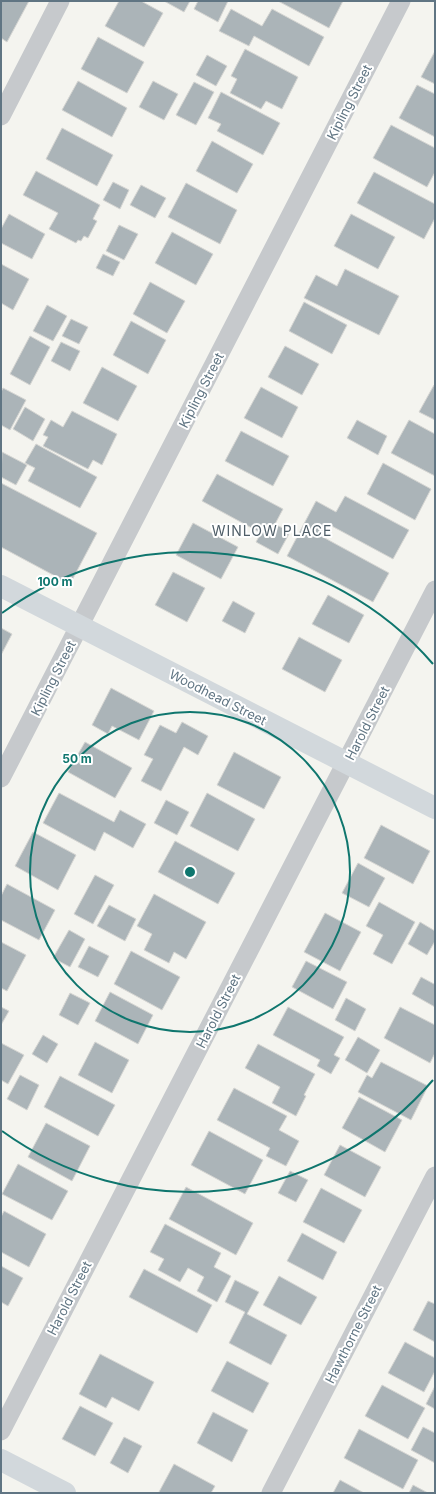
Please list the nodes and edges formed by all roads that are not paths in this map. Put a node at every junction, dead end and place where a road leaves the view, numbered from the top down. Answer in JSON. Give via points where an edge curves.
{"nodes":[{"id":1,"x":60,"y":1,"type":"edge"},
{"id":2,"x":401,"y":1,"type":"edge"},
{"id":3,"x":1,"y":116,"type":"edge"},
{"id":4,"x":1,"y":586,"type":"edge"},
{"id":5,"x":435,"y":590,"type":"edge"},
{"id":6,"x":79,"y":626,"type":"junction"},
{"id":7,"x":347,"y":762,"type":"junction"},
{"id":8,"x":1,"y":778,"type":"edge"},
{"id":9,"x":435,"y":808,"type":"edge"},
{"id":10,"x":435,"y":1176,"type":"edge"},
{"id":11,"x":1,"y":1431,"type":"edge"},
{"id":12,"x":1,"y":1460,"type":"edge"},
{"id":13,"x":65,"y":1493,"type":"edge"},
{"id":14,"x":271,"y":1493,"type":"edge"}],
"edges":[{"from":1,"to":3,"type":"street"},
{"from":2,"to":6,"type":"street","name":"Kipling Street"},
{"from":4,"to":6,"type":"street","name":"Woodhead Street"},
{"from":5,"to":7,"type":"street","name":"Harold Street"},
{"from":6,"to":7,"type":"street","name":"Woodhead Street"},
{"from":6,"to":8,"type":"street","name":"Kipling Street"},
{"from":7,"to":9,"type":"street","name":"Woodhead Street"},
{"from":7,"to":11,"type":"street","name":"Harold Street"},
{"from":10,"to":14,"type":"street","name":"Hawthorne Street"},
{"from":12,"to":13,"type":"street"}]}
